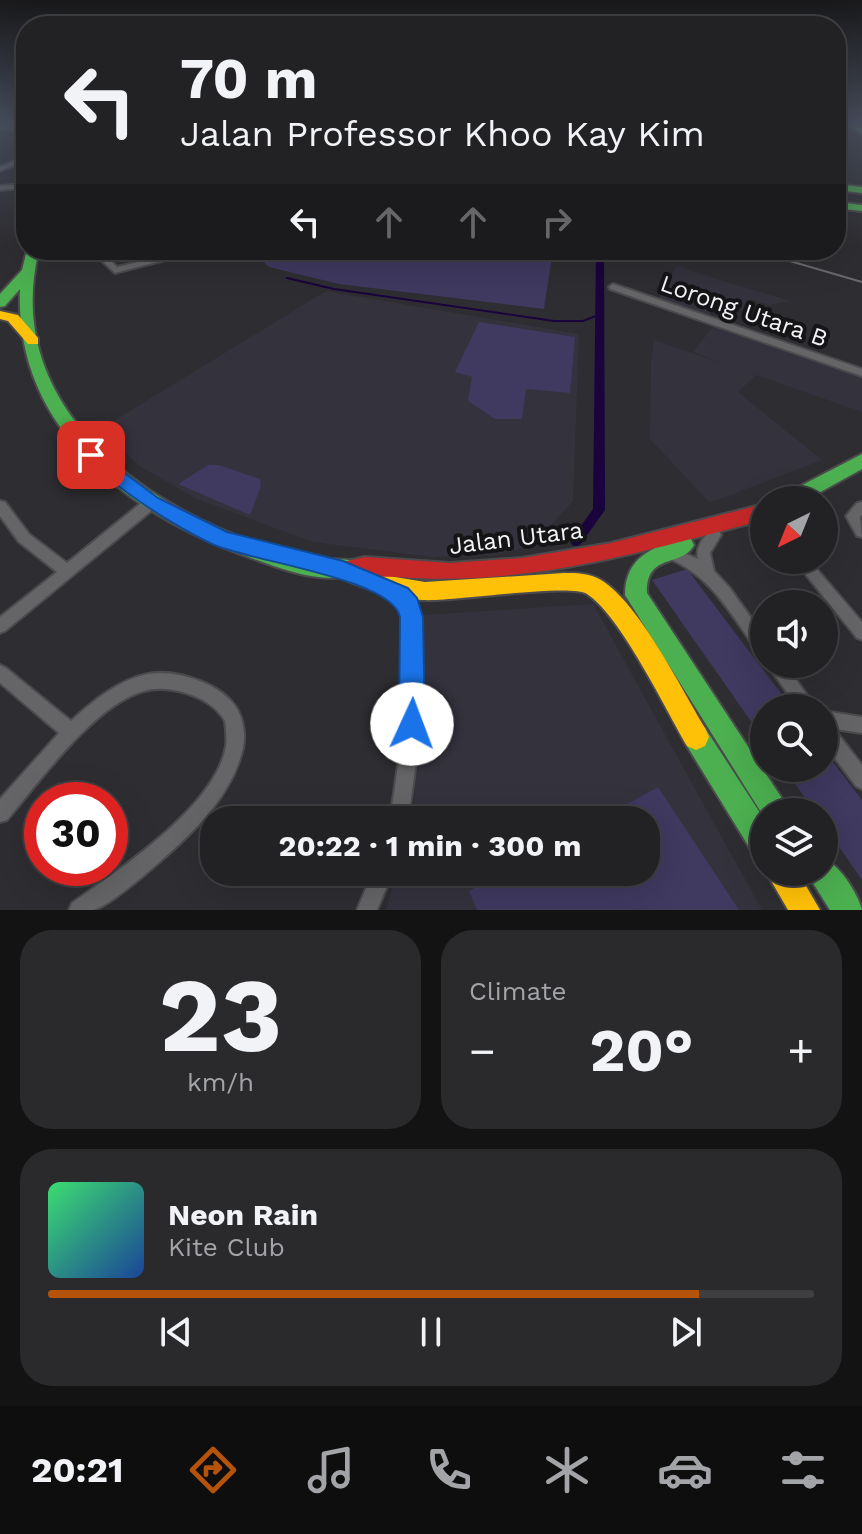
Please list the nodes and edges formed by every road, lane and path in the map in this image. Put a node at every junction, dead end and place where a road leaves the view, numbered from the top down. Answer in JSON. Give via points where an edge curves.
{"nodes":[{"id":1,"x":30,"y":260,"type":"edge"},
{"id":2,"x":105,"y":260,"type":"edge"},
{"id":3,"x":157,"y":260,"type":"edge"},
{"id":4,"x":26,"y":273,"type":"junction"},
{"id":5,"x":613,"y":287,"type":"dead end"},
{"id":6,"x":0,"y":303,"type":"edge"},
{"id":7,"x":0,"y":315,"type":"edge"},
{"id":8,"x":33,"y":341,"type":"junction"},
{"id":9,"x":862,"y":373,"type":"edge"},
{"id":10,"x":862,"y":461,"type":"edge"},
{"id":11,"x":816,"y":486,"type":"edge"},
{"id":12,"x":151,"y":503,"type":"junction"},
{"id":13,"x":0,"y":506,"type":"edge"},
{"id":14,"x":862,"y":507,"type":"edge"},
{"id":15,"x":750,"y":515,"type":"edge"},
{"id":16,"x":750,"y":518,"type":"edge"},
{"id":17,"x":861,"y":531,"type":"edge"},
{"id":18,"x":714,"y":535,"type":"junction"},
{"id":19,"x":665,"y":552,"type":"junction"},
{"id":20,"x":65,"y":570,"type":"junction"},
{"id":21,"x":343,"y":570,"type":"junction"},
{"id":22,"x":813,"y":574,"type":"edge"},
{"id":23,"x":709,"y":575,"type":"junction"},
{"id":24,"x":388,"y":587,"type":"junction"},
{"id":25,"x":0,"y":626,"type":"edge"},
{"id":26,"x":750,"y":630,"type":"edge"},
{"id":27,"x":862,"y":633,"type":"edge"},
{"id":28,"x":0,"y":673,"type":"edge"},
{"id":29,"x":838,"y":721,"type":"edge"},
{"id":30,"x":862,"y":725,"type":"edge"},
{"id":31,"x":71,"y":732,"type":"junction"},
{"id":32,"x":838,"y":748,"type":"edge"},
{"id":33,"x":750,"y":774,"type":"edge"},
{"id":34,"x":862,"y":780,"type":"edge"},
{"id":35,"x":755,"y":782,"type":"joint"},
{"id":36,"x":764,"y":798,"type":"edge"},
{"id":37,"x":767,"y":798,"type":"edge"},
{"id":38,"x":401,"y":806,"type":"edge"},
{"id":39,"x":0,"y":813,"type":"edge"},
{"id":40,"x":750,"y":823,"type":"edge"},
{"id":41,"x":377,"y":886,"type":"edge"},
{"id":42,"x":790,"y":886,"type":"edge"},
{"id":43,"x":819,"y":886,"type":"edge"},
{"id":44,"x":831,"y":886,"type":"edge"},
{"id":45,"x":79,"y":910,"type":"edge"},
{"id":46,"x":367,"y":910,"type":"edge"},
{"id":47,"x":805,"y":910,"type":"edge"},
{"id":48,"x":835,"y":910,"type":"edge"},
{"id":49,"x":848,"y":910,"type":"edge"}],
"edges":[{"from":1,"to":4,"type":"main road","name":"Jalan Utara"},
{"from":2,"to":3,"type":"street","via":[[115,270]]},
{"from":4,"to":6,"type":"main road"},
{"from":4,"to":8,"type":"main road","name":"Jalan Utara"},
{"from":5,"to":9,"type":"street","name":"Lorong Utara B"},
{"from":7,"to":8,"type":"main road","via":[[13,318]]},
{"from":8,"to":12,"type":"main road","name":"Jalan Utara","via":[[47,393],[70,431],[117,479]]},
{"from":10,"to":11,"type":"main road"},
{"from":12,"to":20,"type":"street"},
{"from":12,"to":21,"type":"main road","name":"Jalan Utara","via":[[222,539]]},
{"from":13,"to":20,"type":"street","via":[[24,538]]},
{"from":14,"to":17,"type":"street","via":[[853,516]]},
{"from":15,"to":21,"type":"main road","name":"Jalan Utara","via":[[539,564],[463,572],[362,566]]},
{"from":16,"to":18,"type":"main road"},
{"from":18,"to":19,"type":"main road"},
{"from":18,"to":23,"type":"street","via":[[703,552]]},
{"from":19,"to":23,"type":"street","via":[[687,558]]},
{"from":19,"to":33,"type":"main road","via":[[648,558],[637,570],[636,595]]},
{"from":20,"to":25,"type":"street"},
{"from":21,"to":24,"type":"main road"},
{"from":22,"to":27,"type":"street"},
{"from":23,"to":26,"type":"street"},
{"from":24,"to":38,"type":"street","via":[[409,605],[414,659]]},
{"from":24,"to":40,"type":"main road","via":[[469,591],[575,580],[591,584],[614,606]]},
{"from":28,"to":31,"type":"street"},
{"from":29,"to":30,"type":"street"},
{"from":31,"to":39,"type":"street"},
{"from":31,"to":45,"type":"street","via":[[118,694],[159,680],[191,685],[233,718],[234,748],[209,798],[176,833]]},
{"from":32,"to":34,"type":"street"},
{"from":35,"to":36,"type":"main road"},
{"from":35,"to":37,"type":"main road"},
{"from":41,"to":46,"type":"street"},
{"from":42,"to":47,"type":"main road"},
{"from":43,"to":48,"type":"main road"},
{"from":44,"to":49,"type":"main road"}]}
